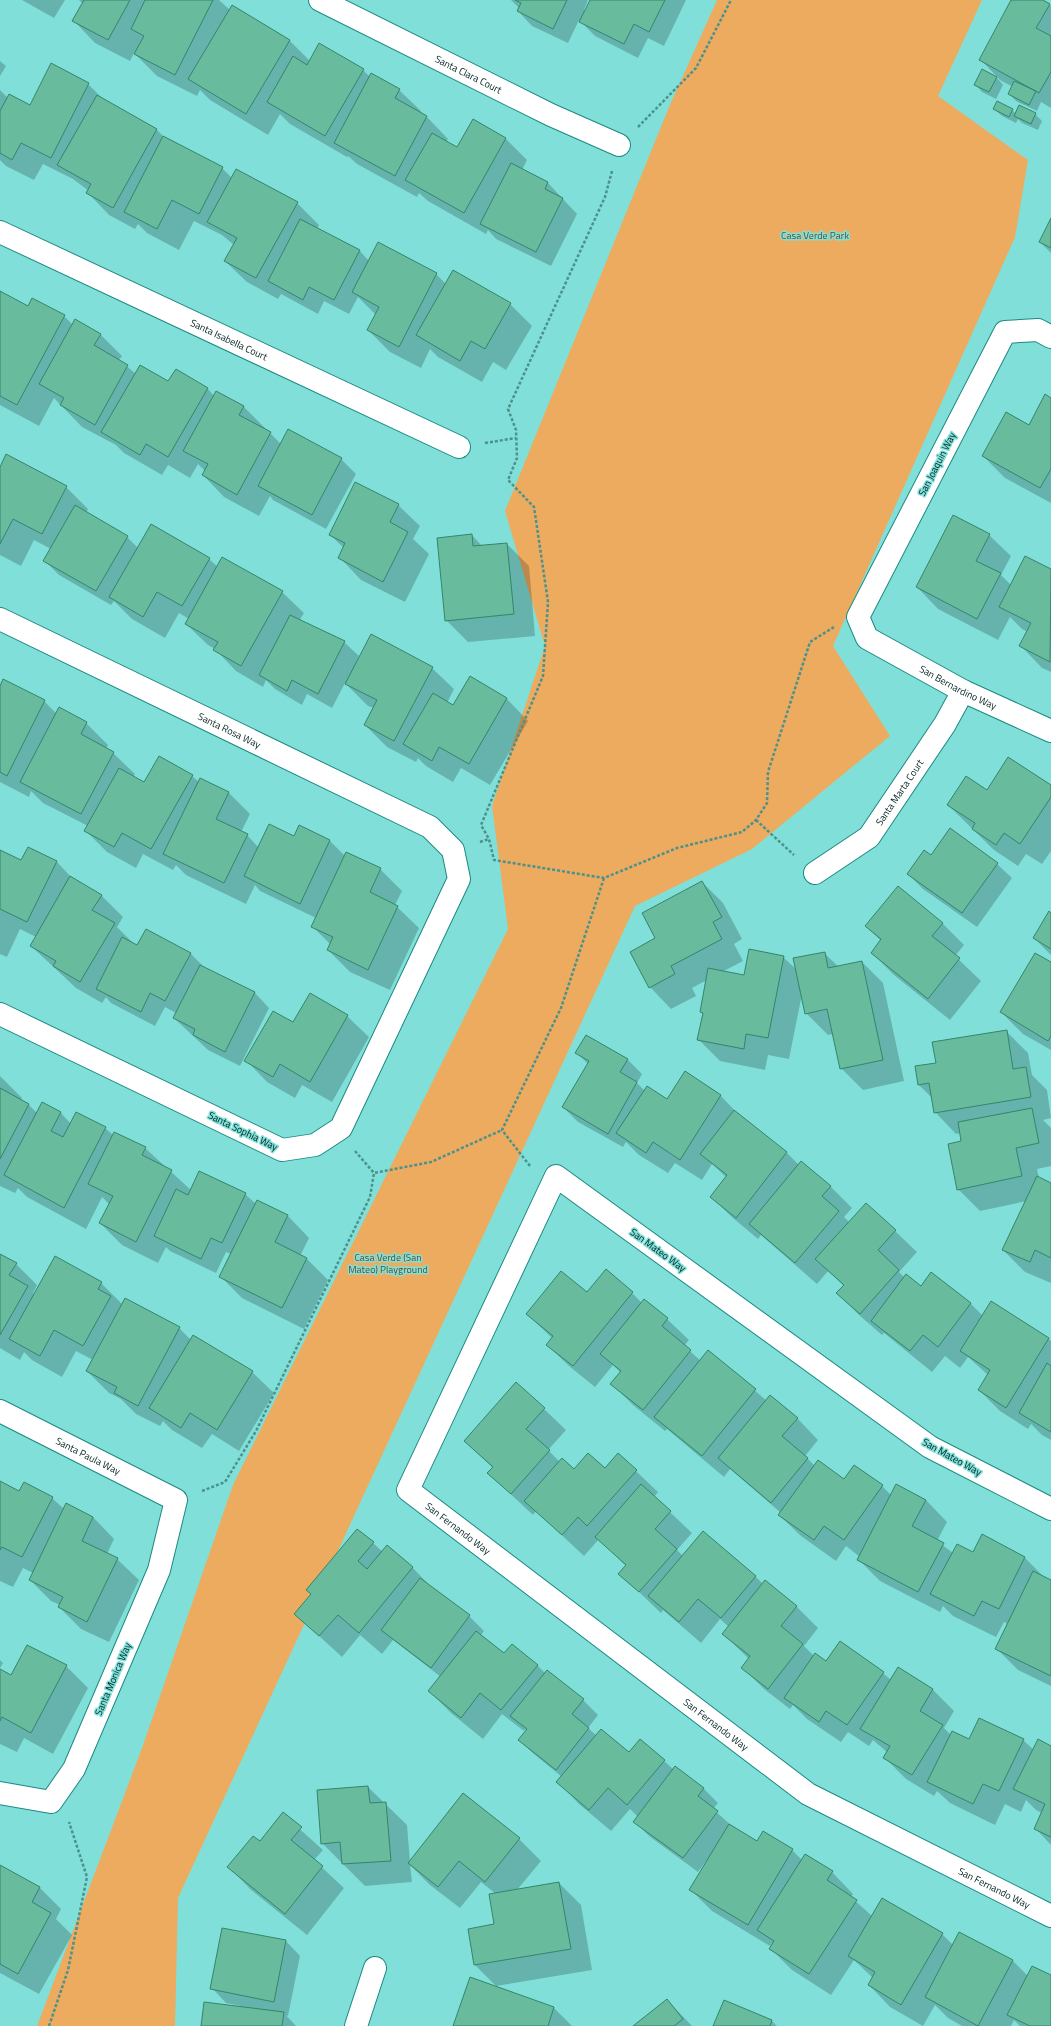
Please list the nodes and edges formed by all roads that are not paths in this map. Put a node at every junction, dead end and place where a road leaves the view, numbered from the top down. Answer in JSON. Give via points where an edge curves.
{"nodes":[{"id":1,"x":320,"y":0,"type":"edge"},
{"id":2,"x":619,"y":145,"type":"road end"},
{"id":3,"x":0,"y":232,"type":"edge"},
{"id":4,"x":1051,"y":337,"type":"edge"},
{"id":5,"x":459,"y":447,"type":"dead end"},
{"id":6,"x":0,"y":619,"type":"edge"},
{"id":7,"x":867,"y":638,"type":"joint"},
{"id":8,"x":964,"y":691,"type":"junction"},
{"id":9,"x":1051,"y":731,"type":"edge"},
{"id":10,"x":453,"y":850,"type":"joint"},
{"id":11,"x":815,"y":873,"type":"road end"},
{"id":12,"x":0,"y":1014,"type":"edge"},
{"id":13,"x":0,"y":1411,"type":"edge"},
{"id":14,"x":408,"y":1490,"type":"joint"},
{"id":15,"x":176,"y":1500,"type":"joint"},
{"id":16,"x":1051,"y":1509,"type":"edge"},
{"id":17,"x":0,"y":1793,"type":"edge"},
{"id":18,"x":1051,"y":1916,"type":"edge"},
{"id":19,"x":375,"y":1968,"type":"dead end"},
{"id":20,"x":356,"y":2026,"type":"edge"}],
"edges":[{"from":1,"to":2,"type":"street","name":"Santa Clara Court","via":[[552,115]]},
{"from":3,"to":5,"type":"street","name":"Santa Isabella Court"},
{"from":4,"to":7,"type":"street","name":"San Joaquin Way","via":[[1038,330],[1005,332],[858,617]]},
{"from":6,"to":10,"type":"street","name":"Santa Rosa Way","via":[[430,827]]},
{"from":7,"to":8,"type":"street","name":"San Bernardino Way"},
{"from":8,"to":9,"type":"street","name":"San Bernardino Way"},
{"from":8,"to":11,"type":"street","name":"Santa Marta Court","via":[[945,724],[869,837]]},
{"from":10,"to":12,"type":"street","name":"Santa Sophia Way","via":[[459,879],[456,886],[341,1128],[315,1145],[282,1150]]},
{"from":13,"to":15,"type":"street","name":"Santa Paula Way"},
{"from":14,"to":16,"type":"street","name":"San Mateo Way","via":[[556,1176],[930,1447]]},
{"from":14,"to":18,"type":"street","name":"San Fernando Way","via":[[808,1794]]},
{"from":15,"to":17,"type":"street","name":"Santa Monica Way","via":[[159,1570],[74,1769],[51,1802]]},
{"from":19,"to":20,"type":"street"}]}
